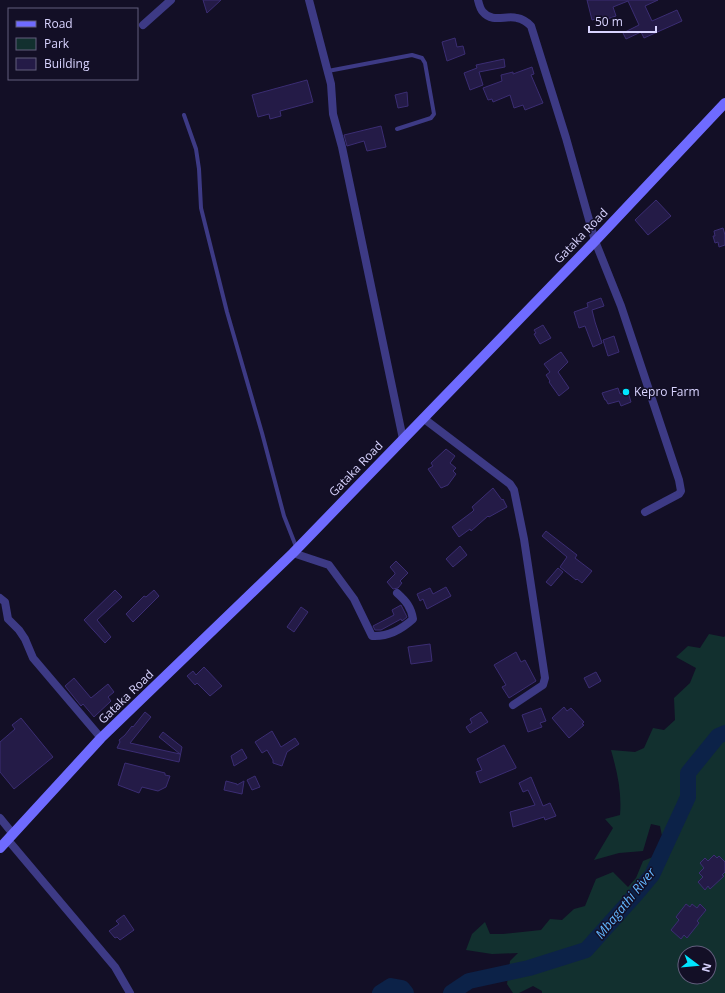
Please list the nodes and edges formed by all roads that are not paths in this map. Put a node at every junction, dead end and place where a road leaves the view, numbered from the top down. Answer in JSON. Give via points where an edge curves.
{"nodes":[{"id":1,"x":171,"y":0,"type":"edge"},
{"id":2,"x":309,"y":0,"type":"edge"},
{"id":3,"x":478,"y":0,"type":"edge"},
{"id":4,"x":143,"y":25,"type":"dead end"},
{"id":5,"x":327,"y":71,"type":"junction"},
{"id":6,"x":725,"y":103,"type":"edge"},
{"id":7,"x":184,"y":115,"type":"dead end"},
{"id":8,"x":397,"y":129,"type":"dead end"},
{"id":9,"x":595,"y":241,"type":"junction"},
{"id":10,"x":423,"y":418,"type":"junction"},
{"id":11,"x":403,"y":439,"type":"junction"},
{"id":12,"x":645,"y":512,"type":"dead end"},
{"id":13,"x":295,"y":552,"type":"junction"},
{"id":14,"x":397,"y":593,"type":"dead end"},
{"id":15,"x":0,"y":598,"type":"edge"},
{"id":16,"x":513,"y":705,"type":"dead end"},
{"id":17,"x":101,"y":738,"type":"junction"},
{"id":18,"x":0,"y":818,"type":"edge"},
{"id":19,"x":11,"y":837,"type":"junction"},
{"id":20,"x":0,"y":848,"type":"edge"},
{"id":21,"x":130,"y":993,"type":"edge"}],
"edges":[{"from":1,"to":4,"type":"street"},
{"from":2,"to":5,"type":"street"},
{"from":3,"to":9,"type":"street","via":[[482,12],[489,16],[516,17],[531,26]]},
{"from":5,"to":8,"type":"lane","via":[[412,55],[422,58],[434,114],[431,118]]},
{"from":5,"to":11,"type":"street"},
{"from":6,"to":9,"type":"street","name":"Gataka Road"},
{"from":7,"to":13,"type":"lane","via":[[196,149],[201,208],[227,312]]},
{"from":9,"to":10,"type":"street","name":"Gataka Road"},
{"from":9,"to":12,"type":"street","via":[[621,306],[681,491]]},
{"from":10,"to":11,"type":"street","name":"Gataka Road"},
{"from":10,"to":16,"type":"street","via":[[510,484],[514,490],[546,678],[544,685]]},
{"from":11,"to":13,"type":"street","name":"Gataka Road"},
{"from":13,"to":14,"type":"street","via":[[329,565],[354,599],[372,636],[385,635],[406,626],[413,619],[412,610]]},
{"from":13,"to":17,"type":"street","name":"Gataka Road"},
{"from":15,"to":17,"type":"street","via":[[5,602],[8,619],[25,639],[33,658]]},
{"from":17,"to":19,"type":"street","name":"Gataka Road"},
{"from":18,"to":19,"type":"street"},
{"from":19,"to":20,"type":"street","name":"Gataka Road"},
{"from":19,"to":21,"type":"street","via":[[115,967]]}]}
